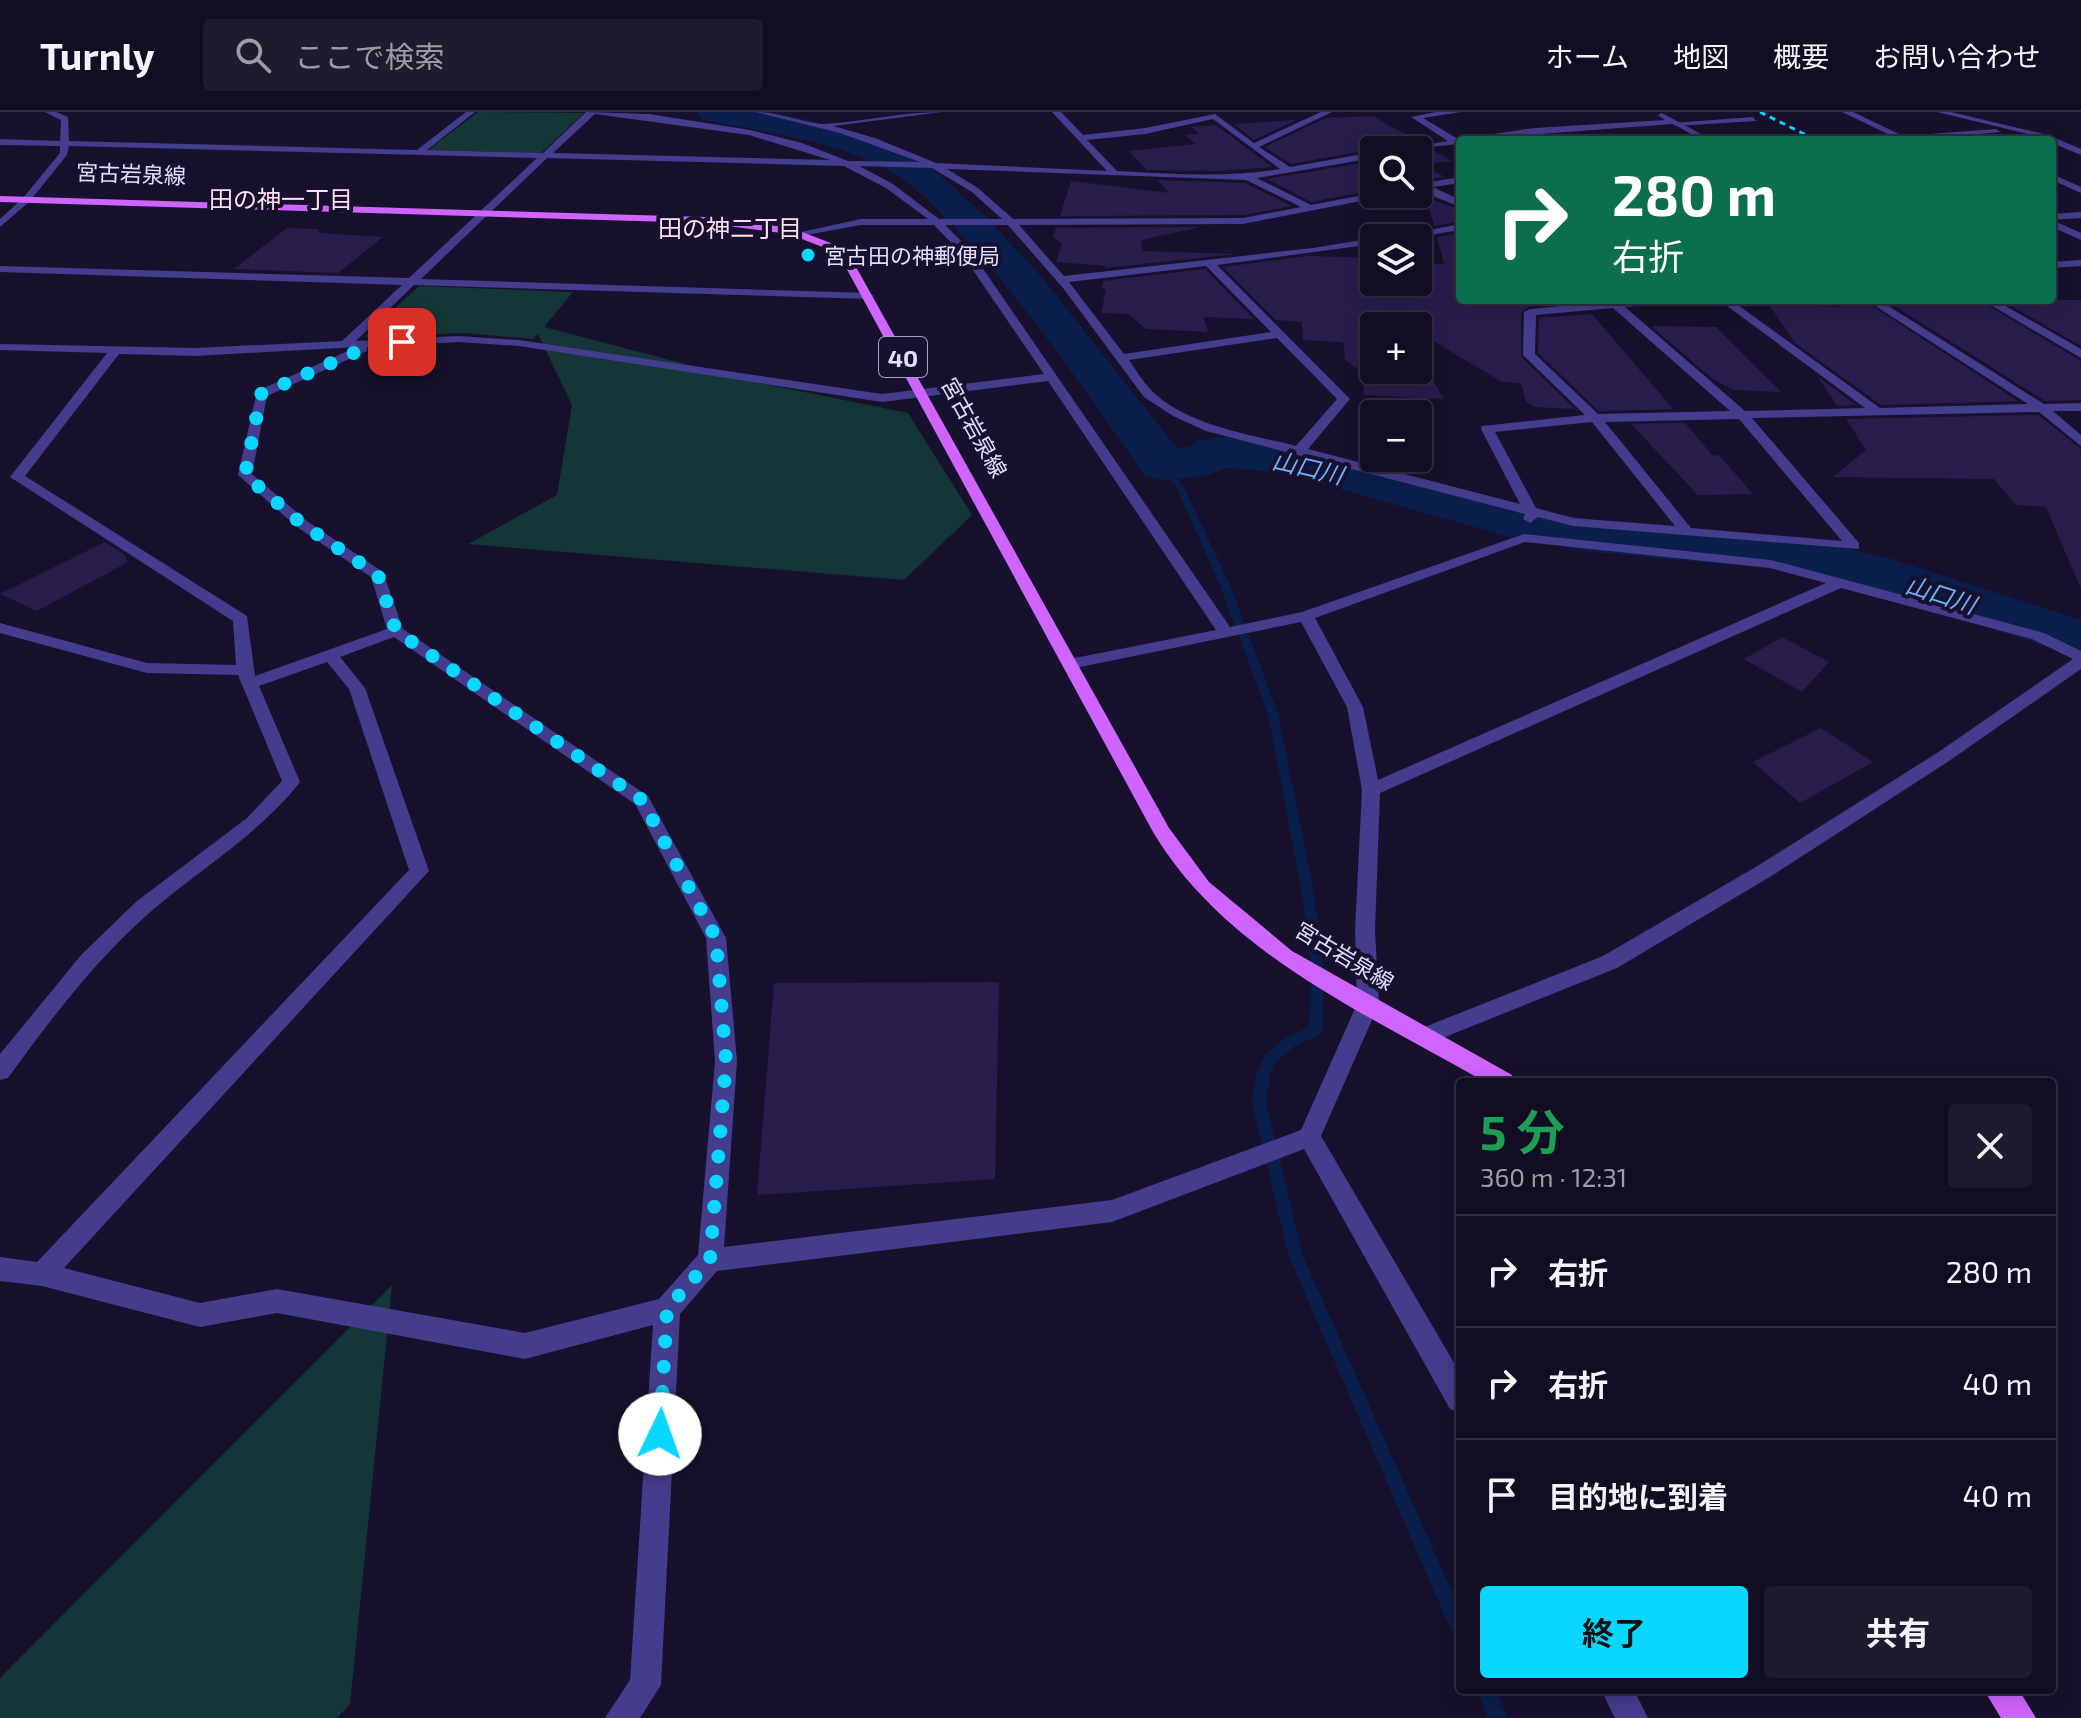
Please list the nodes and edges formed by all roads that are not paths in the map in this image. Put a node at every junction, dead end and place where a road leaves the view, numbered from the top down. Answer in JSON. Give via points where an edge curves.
{"nodes":[{"id":1,"x":49,"y":112,"type":"edge"},
{"id":2,"x":471,"y":112,"type":"edge"},
{"id":3,"x":591,"y":112,"type":"edge"},
{"id":4,"x":598,"y":112,"type":"edge"},
{"id":5,"x":760,"y":112,"type":"edge"},
{"id":6,"x":938,"y":112,"type":"edge"},
{"id":7,"x":1056,"y":112,"type":"edge"},
{"id":8,"x":1328,"y":112,"type":"edge"},
{"id":9,"x":1457,"y":112,"type":"edge"},
{"id":10,"x":1656,"y":112,"type":"edge"},
{"id":11,"x":1846,"y":112,"type":"edge"},
{"id":12,"x":1941,"y":112,"type":"edge"},
{"id":13,"x":1753,"y":119,"type":"dead end"},
{"id":14,"x":1674,"y":123,"type":"junction"},
{"id":15,"x":825,"y":124,"type":"junction"},
{"id":16,"x":2016,"y":130,"type":"junction"},
{"id":17,"x":1954,"y":135,"type":"joint"},
{"id":18,"x":1500,"y":136,"type":"edge"},
{"id":19,"x":1700,"y":136,"type":"edge"},
{"id":20,"x":1898,"y":136,"type":"edge"},
{"id":21,"x":1937,"y":136,"type":"edge"},
{"id":22,"x":2041,"y":136,"type":"edge"},
{"id":23,"x":1081,"y":138,"type":"junction"},
{"id":24,"x":1456,"y":141,"type":"edge"},
{"id":25,"x":0,"y":142,"type":"edge"},
{"id":26,"x":1456,"y":142,"type":"edge"},
{"id":27,"x":2056,"y":142,"type":"edge"},
{"id":28,"x":65,"y":144,"type":"junction"},
{"id":29,"x":1432,"y":146,"type":"edge"},
{"id":30,"x":1253,"y":147,"type":"junction"},
{"id":31,"x":2081,"y":152,"type":"edge"},
{"id":32,"x":418,"y":153,"type":"junction"},
{"id":33,"x":544,"y":156,"type":"junction"},
{"id":34,"x":1360,"y":157,"type":"edge"},
{"id":35,"x":853,"y":164,"type":"junction"},
{"id":36,"x":935,"y":166,"type":"junction"},
{"id":37,"x":1288,"y":170,"type":"junction"},
{"id":38,"x":1115,"y":174,"type":"junction"},
{"id":39,"x":1248,"y":177,"type":"junction"},
{"id":40,"x":2056,"y":179,"type":"edge"},
{"id":41,"x":1456,"y":181,"type":"edge"},
{"id":42,"x":1432,"y":185,"type":"edge"},
{"id":43,"x":2081,"y":190,"type":"edge"},
{"id":44,"x":1432,"y":192,"type":"edge"},
{"id":45,"x":1360,"y":198,"type":"edge"},
{"id":46,"x":0,"y":199,"type":"edge"},
{"id":47,"x":26,"y":200,"type":"junction"},
{"id":48,"x":1456,"y":202,"type":"edge"},
{"id":49,"x":1310,"y":208,"type":"junction"},
{"id":50,"x":484,"y":213,"type":"junction"},
{"id":51,"x":2081,"y":215,"type":"edge"},
{"id":52,"x":2056,"y":219,"type":"edge"},
{"id":53,"x":941,"y":222,"type":"junction"},
{"id":54,"x":1011,"y":222,"type":"junction"},
{"id":55,"x":2056,"y":222,"type":"edge"},
{"id":56,"x":0,"y":224,"type":"edge"},
{"id":57,"x":1456,"y":228,"type":"edge"},
{"id":58,"x":1432,"y":232,"type":"edge"},
{"id":59,"x":805,"y":234,"type":"junction"},
{"id":60,"x":2081,"y":237,"type":"edge"},
{"id":61,"x":1360,"y":243,"type":"edge"},
{"id":62,"x":1209,"y":263,"type":"junction"},
{"id":63,"x":2081,"y":263,"type":"edge"},
{"id":64,"x":2056,"y":265,"type":"edge"},
{"id":65,"x":0,"y":269,"type":"edge"},
{"id":66,"x":1059,"y":280,"type":"junction"},
{"id":67,"x":412,"y":282,"type":"junction"},
{"id":68,"x":869,"y":296,"type":"junction"},
{"id":69,"x":1604,"y":304,"type":"edge"},
{"id":70,"x":1614,"y":304,"type":"edge"},
{"id":71,"x":1730,"y":304,"type":"edge"},
{"id":72,"x":1877,"y":304,"type":"edge"},
{"id":73,"x":1994,"y":304,"type":"edge"},
{"id":74,"x":1279,"y":334,"type":"junction"},
{"id":75,"x":374,"y":344,"type":"junction"},
{"id":76,"x":345,"y":345,"type":"junction"},
{"id":77,"x":0,"y":347,"type":"edge"},
{"id":78,"x":115,"y":351,"type":"junction"},
{"id":79,"x":2081,"y":354,"type":"edge"},
{"id":80,"x":1120,"y":358,"type":"junction"},
{"id":81,"x":1052,"y":377,"type":"junction"},
{"id":82,"x":923,"y":395,"type":"junction"},
{"id":83,"x":2081,"y":407,"type":"edge"},
{"id":84,"x":2042,"y":408,"type":"junction"},
{"id":85,"x":1878,"y":412,"type":"junction"},
{"id":86,"x":1743,"y":416,"type":"junction"},
{"id":87,"x":1595,"y":418,"type":"junction"},
{"id":88,"x":2081,"y":442,"type":"edge"},
{"id":89,"x":1299,"y":451,"type":"junction"},
{"id":90,"x":1532,"y":513,"type":"junction"},
{"id":91,"x":1687,"y":532,"type":"junction"},
{"id":92,"x":1524,"y":538,"type":"junction"},
{"id":93,"x":1837,"y":584,"type":"junction"},
{"id":94,"x":1306,"y":616,"type":"junction"},
{"id":95,"x":0,"y":628,"type":"edge"},
{"id":96,"x":396,"y":631,"type":"junction"},
{"id":97,"x":1225,"y":631,"type":"junction"},
{"id":98,"x":330,"y":655,"type":"junction"},
{"id":99,"x":2081,"y":659,"type":"edge"},
{"id":100,"x":1070,"y":664,"type":"junction"},
{"id":101,"x":247,"y":677,"type":"junction"},
{"id":102,"x":1371,"y":790,"type":"junction"},
{"id":103,"x":1368,"y":1004,"type":"junction"},
{"id":104,"x":1425,"y":1036,"type":"junction"},
{"id":105,"x":0,"y":1071,"type":"edge"},
{"id":106,"x":1497,"y":1078,"type":"edge"},
{"id":107,"x":1309,"y":1137,"type":"junction"},
{"id":108,"x":710,"y":1260,"type":"junction"},
{"id":109,"x":0,"y":1269,"type":"edge"},
{"id":110,"x":42,"y":1274,"type":"junction"},
{"id":111,"x":667,"y":1309,"type":"junction"},
{"id":112,"x":1456,"y":1392,"type":"edge"},
{"id":113,"x":1619,"y":1694,"type":"edge"},
{"id":114,"x":2003,"y":1694,"type":"edge"},
{"id":115,"x":621,"y":1718,"type":"edge"},
{"id":116,"x":1632,"y":1718,"type":"edge"},
{"id":117,"x":2020,"y":1718,"type":"edge"}],
"edges":[{"from":1,"to":28,"type":"street","via":[[65,119]]},
{"from":2,"to":32,"type":"street"},
{"from":3,"to":33,"type":"street"},
{"from":4,"to":35,"type":"street","via":[[752,134]]},
{"from":5,"to":15,"type":"street"},
{"from":6,"to":15,"type":"street"},
{"from":7,"to":23,"type":"street"},
{"from":8,"to":30,"type":"street"},
{"from":9,"to":24,"type":"street","via":[[1415,117]]},
{"from":10,"to":14,"type":"street"},
{"from":11,"to":20,"type":"street"},
{"from":12,"to":16,"type":"street"},
{"from":13,"to":14,"type":"street"},
{"from":14,"to":18,"type":"street"},
{"from":14,"to":19,"type":"street"},
{"from":15,"to":36,"type":"street"},
{"from":16,"to":17,"type":"street"},
{"from":16,"to":22,"type":"street"},
{"from":17,"to":21,"type":"street"},
{"from":23,"to":30,"type":"street","via":[[1215,116]]},
{"from":23,"to":38,"type":"street"},
{"from":25,"to":28,"type":"street"},
{"from":26,"to":29,"type":"street"},
{"from":27,"to":31,"type":"street"},
{"from":28,"to":32,"type":"street"},
{"from":28,"to":47,"type":"street","via":[[64,153]]},
{"from":30,"to":37,"type":"street"},
{"from":32,"to":33,"type":"street"},
{"from":33,"to":35,"type":"street"},
{"from":33,"to":50,"type":"street"},
{"from":34,"to":37,"type":"street"},
{"from":35,"to":36,"type":"street"},
{"from":35,"to":53,"type":"street"},
{"from":36,"to":38,"type":"street"},
{"from":36,"to":54,"type":"street","via":[[975,190]]},
{"from":37,"to":39,"type":"street"},
{"from":38,"to":39,"type":"street"},
{"from":39,"to":49,"type":"street"},
{"from":40,"to":43,"type":"street"},
{"from":41,"to":42,"type":"street"},
{"from":44,"to":48,"type":"street"},
{"from":45,"to":49,"type":"street"},
{"from":46,"to":47,"type":"main road","name":"宮古岩泉線","number":"40"},
{"from":47,"to":50,"type":"main road","name":"宮古岩泉線","number":"40"},
{"from":47,"to":56,"type":"street"},
{"from":49,"to":54,"type":"street","via":[[1243,221]]},
{"from":50,"to":59,"type":"main road","name":"宮古岩泉線","number":"40","via":[[705,220]]},
{"from":50,"to":67,"type":"street"},
{"from":51,"to":52,"type":"street"},
{"from":53,"to":54,"type":"street"},
{"from":53,"to":59,"type":"street","via":[[861,222]]},
{"from":53,"to":81,"type":"street"},
{"from":54,"to":66,"type":"street"},
{"from":55,"to":60,"type":"street"},
{"from":57,"to":58,"type":"street"},
{"from":59,"to":68,"type":"main road","name":"宮古岩泉線","number":"40","via":[[842,251]]},
{"from":61,"to":62,"type":"street"},
{"from":62,"to":66,"type":"street"},
{"from":62,"to":74,"type":"street"},
{"from":63,"to":64,"type":"street"},
{"from":65,"to":67,"type":"street"},
{"from":66,"to":80,"type":"street"},
{"from":67,"to":68,"type":"street"},
{"from":67,"to":76,"type":"street"},
{"from":68,"to":82,"type":"main road","name":"宮古岩泉線","number":"40"},
{"from":69,"to":87,"type":"street","via":[[1530,312],[1529,355]]},
{"from":70,"to":86,"type":"street"},
{"from":71,"to":85,"type":"street"},
{"from":72,"to":84,"type":"street"},
{"from":73,"to":79,"type":"street"},
{"from":74,"to":80,"type":"street"},
{"from":74,"to":89,"type":"street","via":[[1344,399]]},
{"from":75,"to":76,"type":"street"},
{"from":75,"to":82,"type":"street","via":[[458,339],[519,343],[882,398]]},
{"from":75,"to":96,"type":"street","via":[[261,394],[245,475],[302,524],[378,575]]},
{"from":76,"to":78,"type":"street"},
{"from":77,"to":78,"type":"street"},
{"from":78,"to":101,"type":"street","via":[[17,477],[241,619]]},
{"from":80,"to":89,"type":"street","via":[[1148,394],[1177,413],[1211,428]]},
{"from":81,"to":82,"type":"street"},
{"from":81,"to":97,"type":"street"},
{"from":82,"to":100,"type":"main road","name":"宮古岩泉線","number":"40"},
{"from":83,"to":84,"type":"street"},
{"from":84,"to":85,"type":"street"},
{"from":84,"to":88,"type":"street"},
{"from":85,"to":86,"type":"street"},
{"from":86,"to":87,"type":"street"},
{"from":86,"to":91,"type":"street","via":[[1854,546]]},
{"from":87,"to":90,"type":"street","via":[[1487,429]]},
{"from":87,"to":91,"type":"street"},
{"from":89,"to":90,"type":"street"},
{"from":90,"to":91,"type":"street"},
{"from":90,"to":92,"type":"street"},
{"from":92,"to":93,"type":"street","via":[[1771,564]]},
{"from":92,"to":94,"type":"street"},
{"from":93,"to":99,"type":"street","via":[[2038,636]]},
{"from":93,"to":102,"type":"street"},
{"from":94,"to":97,"type":"street"},
{"from":94,"to":102,"type":"street","via":[[1355,707]]},
{"from":95,"to":101,"type":"street","via":[[147,668]]},
{"from":96,"to":98,"type":"street"},
{"from":96,"to":108,"type":"street","via":[[642,800],[716,938],[726,1061]]},
{"from":97,"to":100,"type":"street"},
{"from":98,"to":101,"type":"street"},
{"from":98,"to":110,"type":"street","via":[[357,688],[419,871]]},
{"from":99,"to":104,"type":"street","via":[[1943,757],[1610,962]]},
{"from":100,"to":103,"type":"main road","name":"宮古岩泉線","number":"40","via":[[1162,832],[1202,887],[1285,957]]},
{"from":101,"to":105,"type":"street","via":[[291,782],[271,808],[123,925],[38,1019]]},
{"from":102,"to":103,"type":"street","via":[[1365,930]]},
{"from":103,"to":104,"type":"main road","name":"宮古岩泉線","number":"40"},
{"from":103,"to":107,"type":"street"},
{"from":104,"to":106,"type":"main road","name":"宮古岩泉線","number":"40"},
{"from":107,"to":108,"type":"street","via":[[1112,1211]]},
{"from":107,"to":112,"type":"street"},
{"from":108,"to":111,"type":"street"},
{"from":109,"to":110,"type":"street"},
{"from":110,"to":111,"type":"street","via":[[200,1315],[277,1301],[525,1346]]},
{"from":111,"to":115,"type":"street","via":[[645,1685]]},
{"from":113,"to":116,"type":"street"},
{"from":114,"to":117,"type":"main road"}]}
